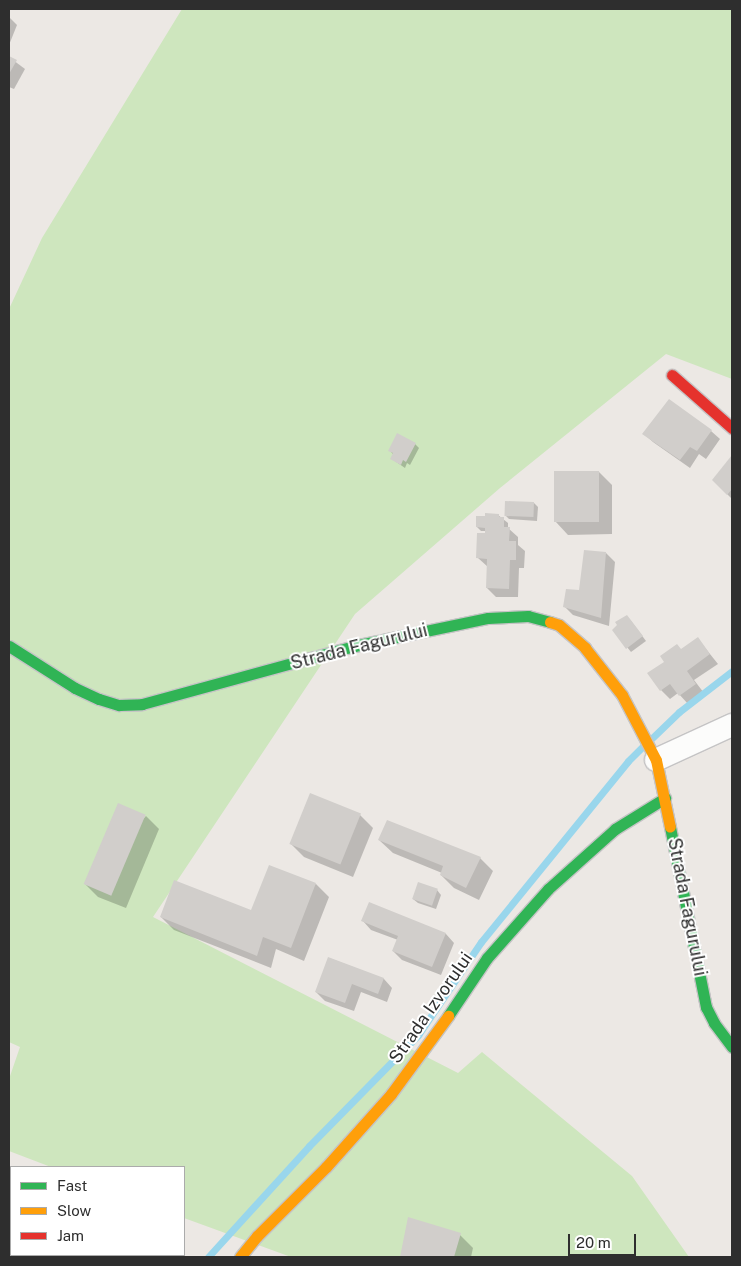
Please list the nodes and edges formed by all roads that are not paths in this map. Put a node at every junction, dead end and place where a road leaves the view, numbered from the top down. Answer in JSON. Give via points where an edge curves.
{"nodes":[{"id":1,"x":672,"y":375,"type":"dead end"},
{"id":2,"x":732,"y":428,"type":"edge"},
{"id":3,"x":9,"y":646,"type":"edge"},
{"id":4,"x":732,"y":724,"type":"edge"},
{"id":5,"x":654,"y":756,"type":"junction"},
{"id":6,"x":665,"y":798,"type":"junction"},
{"id":7,"x":732,"y":1047,"type":"edge"},
{"id":8,"x":240,"y":1257,"type":"edge"}],
"edges":[{"from":1,"to":2,"type":"street"},
{"from":3,"to":5,"type":"street","name":"Strada Fagurului","via":[[74,688],[98,699],[119,705],[142,704],[393,637],[488,618],[528,616],[560,625],[585,648],[622,695]]},
{"from":4,"to":5,"type":"street"},
{"from":5,"to":6,"type":"street","name":"Strada Fagurului"},
{"from":6,"to":7,"type":"street","name":"Strada Fagurului","via":[[706,1006]]},
{"from":6,"to":8,"type":"street","name":"Strada Izvorului","via":[[615,829],[548,889],[487,958],[436,1035],[391,1094]]}]}
